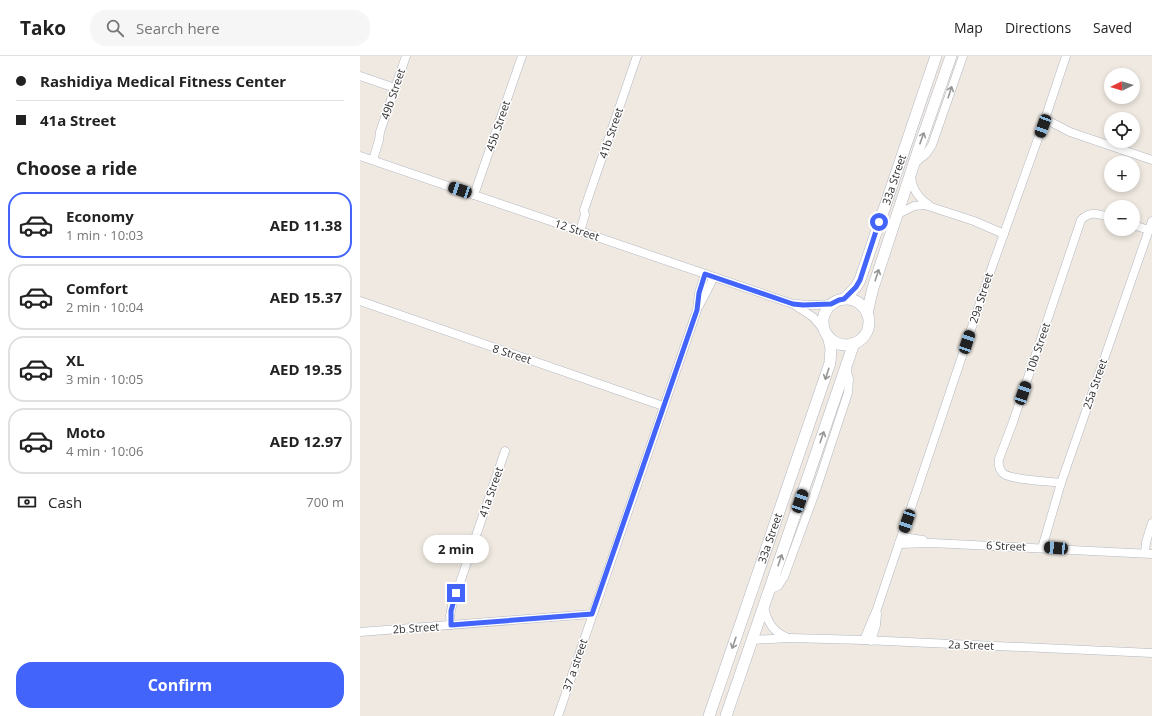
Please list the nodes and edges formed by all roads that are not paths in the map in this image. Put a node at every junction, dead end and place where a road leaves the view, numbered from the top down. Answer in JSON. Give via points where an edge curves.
{"nodes":[{"id":1,"x":406,"y":56,"type":"edge"},
{"id":2,"x":522,"y":56,"type":"edge"},
{"id":3,"x":637,"y":56,"type":"edge"},
{"id":4,"x":936,"y":56,"type":"edge"},
{"id":5,"x":959,"y":56,"type":"edge"},
{"id":6,"x":963,"y":56,"type":"edge"},
{"id":7,"x":1066,"y":56,"type":"edge"},
{"id":8,"x":950,"y":60,"type":"edge"},
{"id":9,"x":360,"y":76,"type":"edge"},
{"id":10,"x":928,"y":76,"type":"junction"},
{"id":11,"x":395,"y":88,"type":"junction"},
{"id":12,"x":932,"y":112,"type":"junction"},
{"id":13,"x":1044,"y":123,"type":"junction"},
{"id":14,"x":366,"y":158,"type":"edge"},
{"id":15,"x":1152,"y":160,"type":"edge"},
{"id":16,"x":915,"y":163,"type":"junction"},
{"id":17,"x":911,"y":176,"type":"junction"},
{"id":18,"x":474,"y":195,"type":"junction"},
{"id":19,"x":932,"y":206,"type":"junction"},
{"id":20,"x":898,"y":214,"type":"junction"},
{"id":21,"x":1104,"y":216,"type":"edge"},
{"id":22,"x":1152,"y":221,"type":"edge"},
{"id":23,"x":1140,"y":227,"type":"edge"},
{"id":24,"x":577,"y":230,"type":"junction"},
{"id":25,"x":1149,"y":230,"type":"junction"},
{"id":26,"x":1005,"y":231,"type":"junction"},
{"id":27,"x":705,"y":274,"type":"junction"},
{"id":28,"x":714,"y":277,"type":"junction"},
{"id":29,"x":844,"y":299,"type":"junction"},
{"id":30,"x":360,"y":301,"type":"edge"},
{"id":31,"x":793,"y":304,"type":"junction"},
{"id":32,"x":831,"y":304,"type":"junction"},
{"id":33,"x":697,"y":310,"type":"junction"},
{"id":34,"x":867,"y":313,"type":"junction"},
{"id":35,"x":826,"y":333,"type":"junction"},
{"id":36,"x":854,"y":343,"type":"junction"},
{"id":37,"x":663,"y":406,"type":"junction"},
{"id":38,"x":505,"y":451,"type":"dead end"},
{"id":39,"x":1061,"y":483,"type":"junction"},
{"id":40,"x":1152,"y":523,"type":"edge"},
{"id":41,"x":901,"y":540,"type":"junction"},
{"id":42,"x":1042,"y":548,"type":"junction"},
{"id":43,"x":765,"y":553,"type":"junction"},
{"id":44,"x":1148,"y":554,"type":"edge"},
{"id":45,"x":764,"y":607,"type":"junction"},
{"id":46,"x":592,"y":614,"type":"junction"},
{"id":47,"x":451,"y":625,"type":"junction"},
{"id":48,"x":360,"y":632,"type":"edge"},
{"id":49,"x":790,"y":638,"type":"junction"},
{"id":50,"x":752,"y":640,"type":"junction"},
{"id":51,"x":868,"y":641,"type":"junction"},
{"id":52,"x":1152,"y":653,"type":"edge"},
{"id":53,"x":558,"y":716,"type":"edge"},
{"id":54,"x":709,"y":716,"type":"edge"},
{"id":55,"x":726,"y":716,"type":"edge"}],
"edges":[{"from":1,"to":11,"type":"street","name":"49b Street"},
{"from":2,"to":18,"type":"street","name":"45b Street"},
{"from":3,"to":24,"type":"street","name":"41b Street","via":[[584,210],[580,215]]},
{"from":4,"to":10,"type":"street","name":"33a Street"},
{"from":5,"to":8,"type":"street"},
{"from":16,"to":6,"type":"street","name":"33a Street","one_way":true,"via":[[932,145]]},
{"from":7,"to":13,"type":"street","name":"29a Street"},
{"from":8,"to":12,"type":"street","name":"33a Street"},
{"from":9,"to":11,"type":"street"},
{"from":10,"to":12,"type":"street","via":[[930,84],[924,106]]},
{"from":10,"to":29,"type":"street","name":"33a Street","via":[[860,280]]},
{"from":11,"to":14,"type":"street","name":"49b Street","via":[[380,132]]},
{"from":16,"to":12,"type":"street","name":"33a Street","one_way":true},
{"from":13,"to":15,"type":"street"},
{"from":13,"to":26,"type":"street","name":"29a Street"},
{"from":14,"to":18,"type":"street","name":"12 Street"},
{"from":16,"to":17,"type":"street","name":"33a Street"},
{"from":17,"to":19,"type":"street","via":[[915,192]]},
{"from":17,"to":20,"type":"street","name":"33a Street"},
{"from":18,"to":24,"type":"street","name":"12 Street"},
{"from":19,"to":20,"type":"street","via":[[914,206]]},
{"from":19,"to":26,"type":"street"},
{"from":34,"to":20,"type":"street","name":"33a Street","one_way":true},
{"from":21,"to":39,"type":"street","name":"10b Street","via":[[1090,213],[1081,220],[999,459],[1000,471],[1009,476]]},
{"from":22,"to":25,"type":"street","name":"25a Street"},
{"from":23,"to":25,"type":"street"},
{"from":24,"to":27,"type":"street","name":"12 Street"},
{"from":25,"to":39,"type":"street","name":"25a Street"},
{"from":26,"to":41,"type":"street","name":"29a Street"},
{"from":27,"to":28,"type":"street","name":"12 Street"},
{"from":27,"to":33,"type":"street"},
{"from":28,"to":31,"type":"street","name":"12 Street"},
{"from":28,"to":33,"type":"street"},
{"from":29,"to":32,"type":"street"},
{"from":29,"to":34,"type":"street","via":[[858,302]]},
{"from":30,"to":37,"type":"street","name":"8 Street"},
{"from":31,"to":32,"type":"street","name":"12 Street"},
{"from":31,"to":35,"type":"street","name":"12 Street","via":[[813,317]]},
{"from":32,"to":35,"type":"street","via":[[823,318]]},
{"from":33,"to":37,"type":"street","name":"37 a street"},
{"from":34,"to":36,"type":"street","via":[[869,321],[866,332]]},
{"from":35,"to":36,"type":"street","via":[[840,344]]},
{"from":35,"to":43,"type":"street","name":"33a Street","one_way":true,"via":[[831,348],[830,363]]},
{"from":45,"to":36,"type":"street","name":"33a Street","one_way":true},
{"from":37,"to":46,"type":"street","name":"37 a street"},
{"from":38,"to":47,"type":"street","name":"41a Street","via":[[452,606]]},
{"from":39,"to":42,"type":"street","name":"25a Street"},
{"from":40,"to":44,"type":"street","via":[[1146,542]]},
{"from":41,"to":42,"type":"street","name":"6 Street"},
{"from":41,"to":51,"type":"street","name":"29a Street","via":[[870,622]]},
{"from":42,"to":44,"type":"street","name":"6 Street"},
{"from":43,"to":50,"type":"street","via":[[765,568],[745,632]]},
{"from":43,"to":54,"type":"street","name":"33a Street","one_way":true},
{"from":45,"to":49,"type":"street","name":"2a Street","via":[[771,627],[779,634]]},
{"from":45,"to":50,"type":"street","name":"33a Street"},
{"from":46,"to":47,"type":"street","name":"2b Street"},
{"from":46,"to":53,"type":"street","name":"37 a street"},
{"from":47,"to":48,"type":"street","name":"2b Street"},
{"from":49,"to":50,"type":"street","name":"2a Street"},
{"from":49,"to":51,"type":"street","name":"2a Street"},
{"from":50,"to":55,"type":"street","name":"33a Street"},
{"from":51,"to":52,"type":"street","name":"2a Street"}]}
